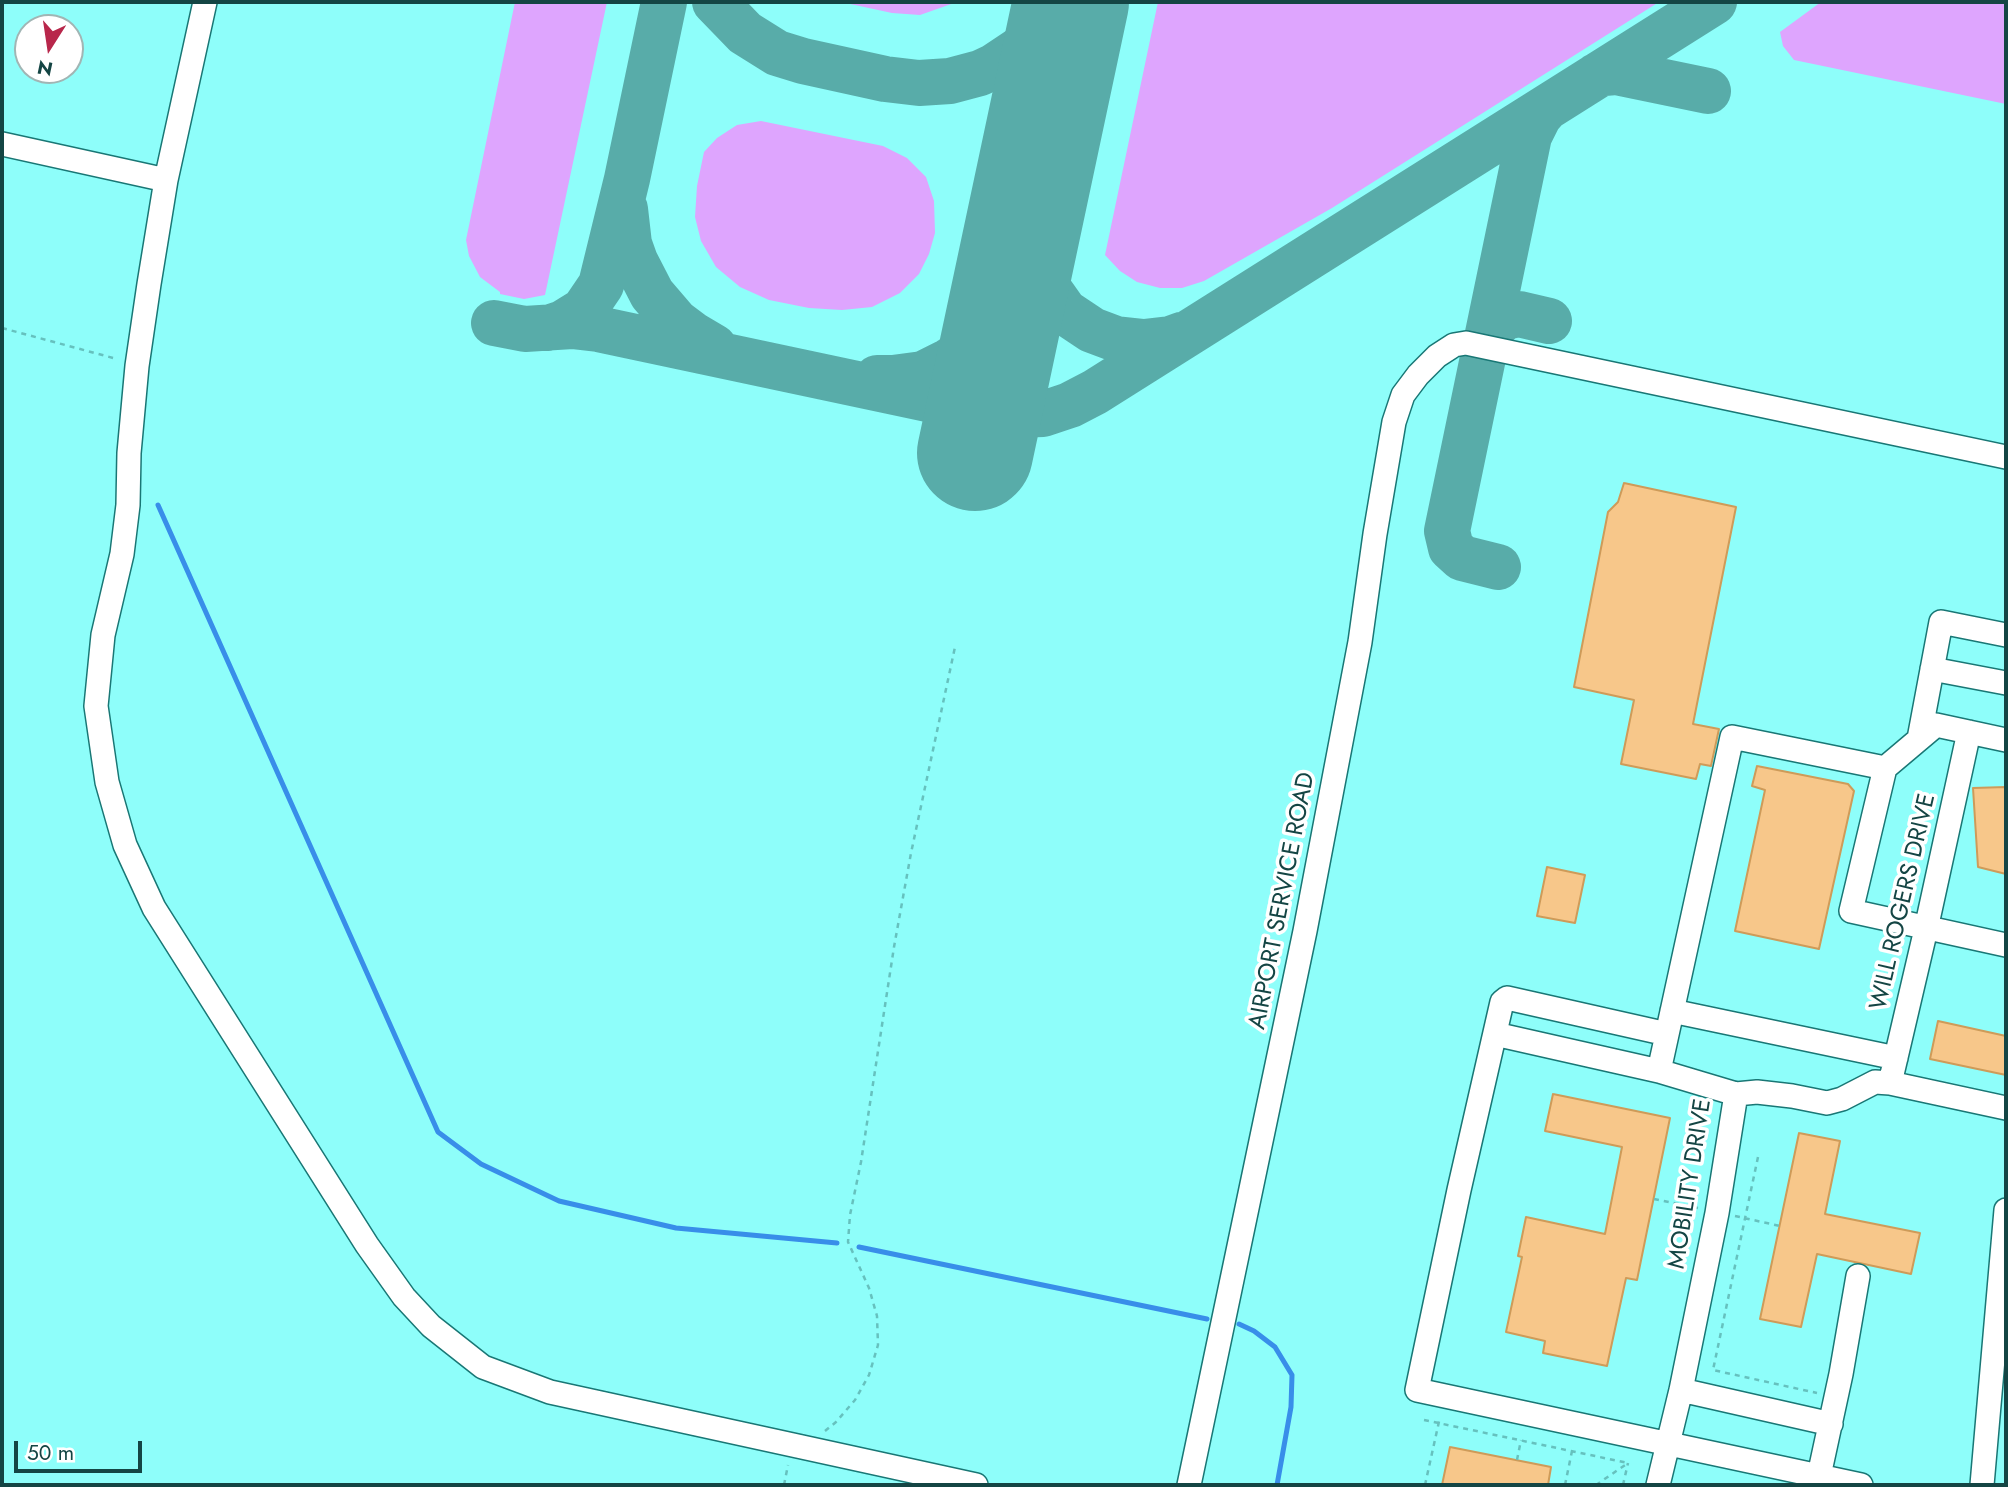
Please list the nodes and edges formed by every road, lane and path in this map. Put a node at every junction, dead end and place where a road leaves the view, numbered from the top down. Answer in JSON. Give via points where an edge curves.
{"nodes":[{"id":1,"x":205,"y":2,"type":"edge"},
{"id":2,"x":2,"y":144,"type":"edge"},
{"id":3,"x":166,"y":180,"type":"junction"},
{"id":4,"x":2,"y":328,"type":"edge"},
{"id":5,"x":137,"y":366,"type":"junction"},
{"id":6,"x":2006,"y":457,"type":"edge"},
{"id":7,"x":2006,"y":635,"type":"edge"},
{"id":8,"x":955,"y":648,"type":"dead end"},
{"id":9,"x":1932,"y":669,"type":"junction"},
{"id":10,"x":2006,"y":683,"type":"edge"},
{"id":11,"x":1969,"y":732,"type":"junction"},
{"id":12,"x":1919,"y":739,"type":"junction"},
{"id":13,"x":2006,"y":740,"type":"edge"},
{"id":14,"x":1885,"y":768,"type":"junction"},
{"id":15,"x":1926,"y":929,"type":"junction"},
{"id":16,"x":2006,"y":946,"type":"edge"},
{"id":17,"x":1672,"y":1010,"type":"junction"},
{"id":18,"x":1495,"y":1034,"type":"junction"},
{"id":19,"x":1667,"y":1034,"type":"junction"},
{"id":20,"x":1896,"y":1058,"type":"junction"},
{"id":21,"x":1659,"y":1071,"type":"junction"},
{"id":22,"x":1890,"y":1083,"type":"junction"},
{"id":23,"x":1736,"y":1094,"type":"junction"},
{"id":24,"x":2006,"y":1108,"type":"edge"},
{"id":25,"x":1758,"y":1157,"type":"dead end"},
{"id":26,"x":1654,"y":1199,"type":"dead end"},
{"id":27,"x":1700,"y":1209,"type":"dead end"},
{"id":28,"x":2006,"y":1210,"type":"edge"},
{"id":29,"x":1745,"y":1219,"type":"junction"},
{"id":30,"x":1780,"y":1226,"type":"dead end"},
{"id":31,"x":1858,"y":1276,"type":"dead end"},
{"id":32,"x":1681,"y":1390,"type":"junction"},
{"id":33,"x":1823,"y":1395,"type":"dead end"},
{"id":34,"x":1442,"y":1409,"type":"dead end"},
{"id":35,"x":1424,"y":1420,"type":"dead end"},
{"id":36,"x":1438,"y":1424,"type":"junction"},
{"id":37,"x":1831,"y":1424,"type":"junction"},
{"id":38,"x":1521,"y":1440,"type":"junction"},
{"id":39,"x":1668,"y":1444,"type":"junction"},
{"id":40,"x":793,"y":1445,"type":"junction"},
{"id":41,"x":1572,"y":1451,"type":"junction"},
{"id":42,"x":1517,"y":1460,"type":"dead end"},
{"id":43,"x":1628,"y":1463,"type":"junction"},
{"id":44,"x":1818,"y":1481,"type":"edge"},
{"id":45,"x":784,"y":1485,"type":"edge"},
{"id":46,"x":976,"y":1485,"type":"edge"},
{"id":47,"x":1189,"y":1485,"type":"edge"},
{"id":48,"x":1425,"y":1485,"type":"edge"},
{"id":49,"x":1565,"y":1485,"type":"edge"},
{"id":50,"x":1596,"y":1485,"type":"edge"},
{"id":51,"x":1623,"y":1485,"type":"edge"},
{"id":52,"x":1658,"y":1485,"type":"edge"},
{"id":53,"x":1861,"y":1485,"type":"edge"},
{"id":54,"x":1982,"y":1485,"type":"edge"}],
"edges":[{"from":1,"to":3,"type":"lane"},
{"from":2,"to":3,"type":"lane"},
{"from":3,"to":5,"type":"lane"},
{"from":4,"to":5,"type":"path"},
{"from":5,"to":40,"type":"lane","via":[[128,505],[103,635],[96,706],[107,782],[125,845],[154,908],[367,1245],[431,1326],[483,1367],[550,1392]]},
{"from":6,"to":47,"type":"lane","name":"AIRPORT SERVICE ROAD","via":[[1466,343],[1437,356],[1418,375],[1403,395],[1394,422],[1360,642],[1305,931]]},
{"from":7,"to":9,"type":"lane","via":[[1941,622]]},
{"from":8,"to":40,"type":"path","via":[[911,853],[850,1215],[848,1242],[869,1288],[877,1316],[878,1345],[855,1400],[816,1437]]},
{"from":9,"to":10,"type":"lane"},
{"from":9,"to":12,"type":"lane"},
{"from":11,"to":12,"type":"lane","via":[[1936,725]]},
{"from":11,"to":13,"type":"lane"},
{"from":11,"to":15,"type":"lane","name":"WILL ROGERS DRIVE"},
{"from":12,"to":14,"type":"lane"},
{"from":14,"to":15,"type":"lane","via":[[1851,911]]},
{"from":14,"to":17,"type":"lane","via":[[1732,737]]},
{"from":15,"to":16,"type":"lane"},
{"from":15,"to":20,"type":"lane","name":"WILL ROGERS DRIVE"},
{"from":17,"to":19,"type":"lane"},
{"from":17,"to":20,"type":"lane"},
{"from":18,"to":19,"type":"lane","via":[[1507,998]]},
{"from":18,"to":21,"type":"lane","name":"MOBILITY DRIVE"},
{"from":18,"to":39,"type":"lane","via":[[1417,1390]]},
{"from":19,"to":21,"type":"lane"},
{"from":20,"to":22,"type":"lane","name":"WILL ROGERS DRIVE"},
{"from":21,"to":23,"type":"lane","name":"MOBILITY DRIVE"},
{"from":22,"to":23,"type":"lane","via":[[1875,1082],[1827,1103],[1757,1092]]},
{"from":22,"to":24,"type":"lane"},
{"from":23,"to":32,"type":"lane","name":"MOBILITY DRIVE"},
{"from":25,"to":29,"type":"path"},
{"from":26,"to":27,"type":"path"},
{"from":28,"to":54,"type":"lane"},
{"from":29,"to":30,"type":"path"},
{"from":29,"to":33,"type":"path","via":[[1713,1370]]},
{"from":31,"to":37,"type":"lane"},
{"from":32,"to":37,"type":"lane"},
{"from":32,"to":39,"type":"lane","name":"MOBILITY DRIVE"},
{"from":34,"to":36,"type":"path"},
{"from":35,"to":36,"type":"path"},
{"from":36,"to":38,"type":"path"},
{"from":36,"to":48,"type":"path"},
{"from":37,"to":44,"type":"lane"},
{"from":38,"to":41,"type":"path"},
{"from":38,"to":42,"type":"path"},
{"from":39,"to":44,"type":"lane"},
{"from":39,"to":52,"type":"lane","name":"MOBILITY DRIVE"},
{"from":40,"to":45,"type":"path"},
{"from":40,"to":46,"type":"lane"},
{"from":41,"to":43,"type":"path"},
{"from":41,"to":49,"type":"path"},
{"from":43,"to":50,"type":"path"},
{"from":43,"to":51,"type":"path"},
{"from":44,"to":53,"type":"lane"}]}
